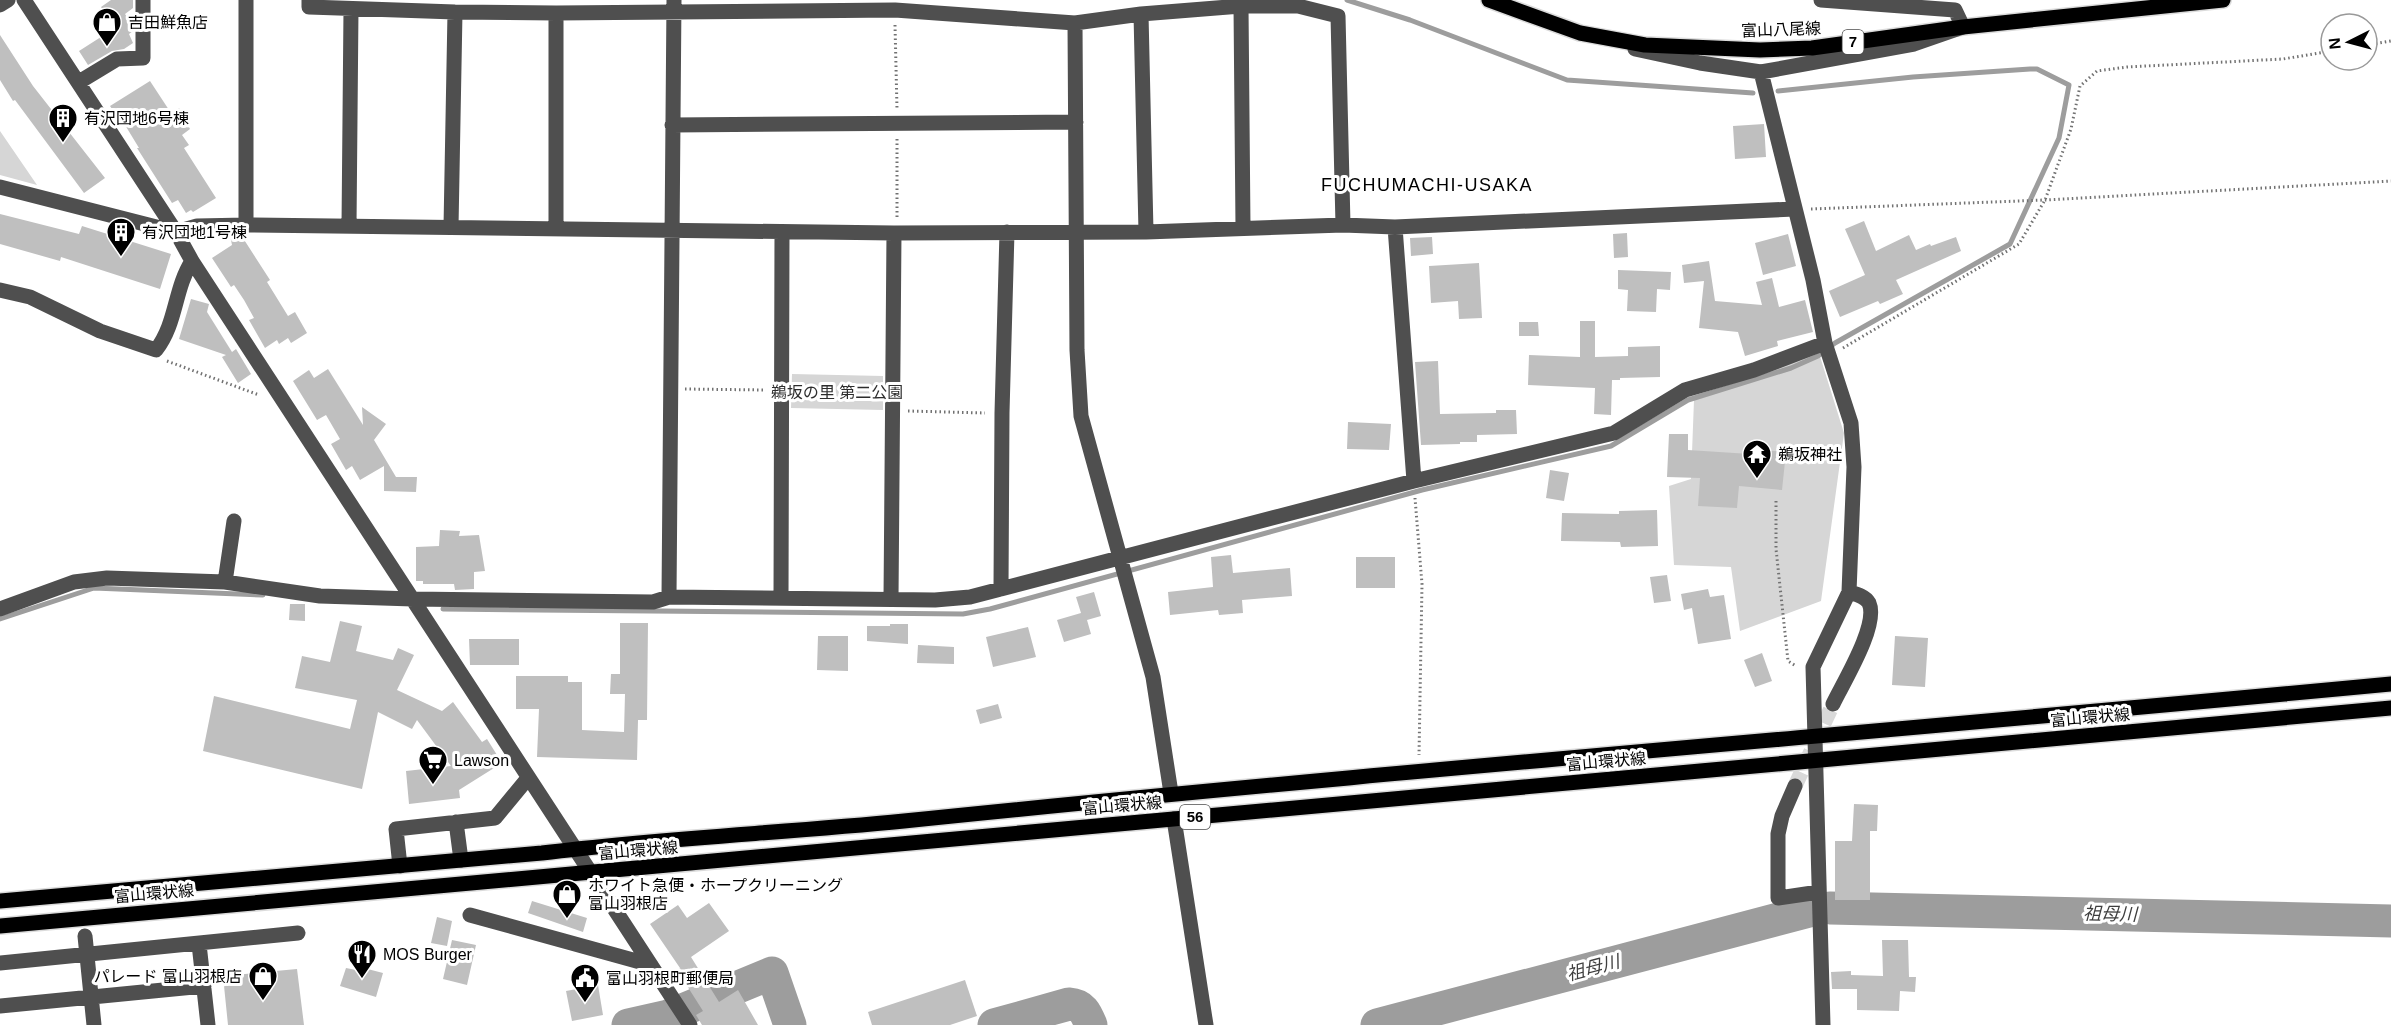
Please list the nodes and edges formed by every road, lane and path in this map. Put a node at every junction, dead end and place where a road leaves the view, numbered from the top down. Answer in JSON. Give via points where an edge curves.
{"nodes":[{"id":1,"x":8,"y":0,"type":"edge"},
{"id":2,"x":24,"y":0,"type":"edge"},
{"id":3,"x":143,"y":0,"type":"edge"},
{"id":4,"x":246,"y":0,"type":"edge"},
{"id":5,"x":309,"y":0,"type":"edge"},
{"id":6,"x":1489,"y":0,"type":"edge"},
{"id":7,"x":1821,"y":0,"type":"edge"},
{"id":8,"x":2223,"y":0,"type":"edge"},
{"id":9,"x":0,"y":5,"type":"edge"},
{"id":10,"x":491,"y":6,"type":"edge"},
{"id":11,"x":674,"y":6,"type":"edge"},
{"id":12,"x":1241,"y":6,"type":"junction"},
{"id":13,"x":351,"y":9,"type":"junction"},
{"id":14,"x":454,"y":12,"type":"junction"},
{"id":15,"x":555,"y":13,"type":"junction"},
{"id":16,"x":1141,"y":14,"type":"junction"},
{"id":17,"x":1075,"y":23,"type":"junction"},
{"id":18,"x":1963,"y":27,"type":"junction"},
{"id":19,"x":1580,"y":33,"type":"junction"},
{"id":20,"x":2319,"y":53,"type":"edge"},
{"id":21,"x":1761,"y":72,"type":"junction"},
{"id":22,"x":79,"y":82,"type":"junction"},
{"id":23,"x":1076,"y":122,"type":"junction"},
{"id":24,"x":672,"y":125,"type":"junction"},
{"id":25,"x":2391,"y":181,"type":"edge"},
{"id":26,"x":0,"y":188,"type":"edge"},
{"id":27,"x":2045,"y":200,"type":"junction"},
{"id":28,"x":1794,"y":209,"type":"junction"},
{"id":29,"x":246,"y":225,"type":"junction"},
{"id":30,"x":1343,"y":225,"type":"junction"},
{"id":31,"x":349,"y":226,"type":"junction"},
{"id":32,"x":451,"y":227,"type":"junction"},
{"id":33,"x":1395,"y":227,"type":"junction"},
{"id":34,"x":556,"y":228,"type":"junction"},
{"id":35,"x":1243,"y":228,"type":"junction"},
{"id":36,"x":672,"y":231,"type":"junction"},
{"id":37,"x":176,"y":232,"type":"junction"},
{"id":38,"x":1007,"y":232,"type":"junction"},
{"id":39,"x":1077,"y":232,"type":"junction"},
{"id":40,"x":1146,"y":232,"type":"junction"},
{"id":41,"x":782,"y":233,"type":"junction"},
{"id":42,"x":894,"y":233,"type":"junction"},
{"id":43,"x":192,"y":261,"type":"junction"},
{"id":44,"x":0,"y":290,"type":"edge"},
{"id":45,"x":156,"y":350,"type":"junction"},
{"id":46,"x":1827,"y":350,"type":"junction"},
{"id":47,"x":670,"y":389,"type":"junction"},
{"id":48,"x":783,"y":390,"type":"junction"},
{"id":49,"x":260,"y":396,"type":"dead end"},
{"id":50,"x":892,"y":411,"type":"junction"},
{"id":51,"x":1002,"y":413,"type":"junction"},
{"id":52,"x":1414,"y":481,"type":"junction"},
{"id":53,"x":1776,"y":501,"type":"dead end"},
{"id":54,"x":234,"y":521,"type":"dead end"},
{"id":55,"x":1120,"y":557,"type":"junction"},
{"id":56,"x":225,"y":582,"type":"junction"},
{"id":57,"x":1001,"y":589,"type":"junction"},
{"id":58,"x":1849,"y":592,"type":"junction"},
{"id":59,"x":669,"y":597,"type":"junction"},
{"id":60,"x":781,"y":597,"type":"junction"},
{"id":61,"x":891,"y":598,"type":"junction"},
{"id":62,"x":414,"y":599,"type":"junction"},
{"id":63,"x":0,"y":609,"type":"edge"},
{"id":64,"x":1813,"y":678,"type":"junction"},
{"id":65,"x":2391,"y":684,"type":"edge"},
{"id":66,"x":1833,"y":704,"type":"tunnel mouth"},
{"id":67,"x":2391,"y":708,"type":"edge"},
{"id":68,"x":1815,"y":736,"type":"junction"},
{"id":69,"x":1815,"y":760,"type":"junction"},
{"id":70,"x":1419,"y":770,"type":"junction"},
{"id":71,"x":528,"y":778,"type":"junction"},
{"id":72,"x":1796,"y":786,"type":"tunnel mouth"},
{"id":73,"x":1171,"y":793,"type":"junction"},
{"id":74,"x":1174,"y":819,"type":"junction"},
{"id":75,"x":456,"y":822,"type":"junction"},
{"id":76,"x":575,"y":849,"type":"junction"},
{"id":77,"x":460,"y":861,"type":"junction"},
{"id":78,"x":400,"y":866,"type":"junction"},
{"id":79,"x":590,"y":873,"type":"junction"},
{"id":80,"x":1819,"y":892,"type":"junction"},
{"id":81,"x":0,"y":901,"type":"edge"},
{"id":82,"x":470,"y":915,"type":"dead end"},
{"id":83,"x":0,"y":926,"type":"edge"},
{"id":84,"x":298,"y":933,"type":"dead end"},
{"id":85,"x":85,"y":936,"type":"dead end"},
{"id":86,"x":199,"y":944,"type":"junction"},
{"id":87,"x":87,"y":955,"type":"junction"},
{"id":88,"x":0,"y":963,"type":"edge"},
{"id":89,"x":651,"y":965,"type":"junction"},
{"id":90,"x":204,"y":986,"type":"junction"},
{"id":91,"x":92,"y":997,"type":"junction"},
{"id":92,"x":0,"y":1006,"type":"edge"},
{"id":93,"x":686,"y":1024,"type":"edge"},
{"id":94,"x":94,"y":1025,"type":"edge"},
{"id":95,"x":208,"y":1025,"type":"edge"},
{"id":96,"x":1206,"y":1025,"type":"edge"},
{"id":97,"x":1823,"y":1025,"type":"edge"}],
"edges":[{"from":1,"to":9,"type":"street"},
{"from":2,"to":22,"type":"street"},
{"from":3,"to":22,"type":"street","via":[[143,58],[117,59]]},
{"from":4,"to":29,"type":"street"},
{"from":5,"to":13,"type":"street","via":[[309,7]]},
{"from":6,"to":19,"type":"main road","name":"富山八尾線","number":"7"},
{"from":7,"to":18,"type":"street","via":[[1955,10]]},
{"from":8,"to":18,"type":"main road","name":"富山八尾線","number":"7"},
{"from":10,"to":14,"type":"street"},
{"from":10,"to":15,"type":"street"},
{"from":11,"to":15,"type":"street"},
{"from":11,"to":17,"type":"street","via":[[895,10]]},
{"from":11,"to":24,"type":"street"},
{"from":12,"to":16,"type":"street"},
{"from":12,"to":30,"type":"street","via":[[1298,6],[1338,16]]},
{"from":12,"to":35,"type":"street"},
{"from":13,"to":14,"type":"street"},
{"from":13,"to":31,"type":"street"},
{"from":14,"to":32,"type":"street"},
{"from":15,"to":34,"type":"street"},
{"from":16,"to":17,"type":"street"},
{"from":16,"to":40,"type":"street"},
{"from":17,"to":23,"type":"street"},
{"from":18,"to":19,"type":"main road","name":"富山八尾線","number":"7","via":[[1812,48],[1760,50],[1645,45]]},
{"from":18,"to":21,"type":"street","via":[[1914,44]]},
{"from":19,"to":21,"type":"street","via":[[1610,44]]},
{"from":20,"to":27,"type":"path","via":[[2283,59],[2097,71],[2080,86],[2071,129]]},
{"from":21,"to":28,"type":"street"},
{"from":22,"to":37,"type":"street"},
{"from":23,"to":24,"type":"street"},
{"from":23,"to":39,"type":"street"},
{"from":24,"to":36,"type":"street"},
{"from":25,"to":27,"type":"path"},
{"from":26,"to":37,"type":"street"},
{"from":27,"to":28,"type":"path"},
{"from":27,"to":46,"type":"path","via":[[2019,244]]},
{"from":28,"to":33,"type":"street"},
{"from":28,"to":46,"type":"street"},
{"from":29,"to":31,"type":"street"},
{"from":29,"to":37,"type":"street","via":[[197,226]]},
{"from":30,"to":33,"type":"street"},
{"from":30,"to":35,"type":"street"},
{"from":31,"to":32,"type":"street"},
{"from":32,"to":34,"type":"street"},
{"from":33,"to":52,"type":"street"},
{"from":34,"to":36,"type":"street"},
{"from":35,"to":40,"type":"street"},
{"from":36,"to":41,"type":"street"},
{"from":36,"to":47,"type":"street"},
{"from":37,"to":43,"type":"street"},
{"from":38,"to":39,"type":"street"},
{"from":38,"to":42,"type":"street"},
{"from":38,"to":51,"type":"street"},
{"from":39,"to":40,"type":"street"},
{"from":39,"to":55,"type":"street","via":[[1077,350],[1082,416]]},
{"from":41,"to":42,"type":"street"},
{"from":41,"to":48,"type":"street"},
{"from":42,"to":50,"type":"street"},
{"from":43,"to":45,"type":"street","via":[[184,273],[167,336]]},
{"from":43,"to":62,"type":"street"},
{"from":44,"to":45,"type":"street","via":[[30,297],[100,332]]},
{"from":45,"to":49,"type":"path","via":[[162,360]]},
{"from":46,"to":52,"type":"street","via":[[1685,390],[1614,433]]},
{"from":46,"to":58,"type":"street","via":[[1851,423],[1854,468]]},
{"from":47,"to":48,"type":"path"},
{"from":47,"to":59,"type":"street"},
{"from":48,"to":60,"type":"street"},
{"from":50,"to":51,"type":"path"},
{"from":50,"to":61,"type":"street"},
{"from":51,"to":57,"type":"street"},
{"from":52,"to":55,"type":"street"},
{"from":52,"to":70,"type":"path","via":[[1422,584]]},
{"from":53,"to":64,"type":"path","via":[[1776,549],[1788,661]]},
{"from":54,"to":56,"type":"street"},
{"from":55,"to":57,"type":"street"},
{"from":55,"to":73,"type":"street","via":[[1153,677]]},
{"from":56,"to":62,"type":"street","via":[[320,596]]},
{"from":56,"to":63,"type":"street","via":[[107,578],[74,582]]},
{"from":57,"to":61,"type":"street","via":[[935,600]]},
{"from":58,"to":64,"type":"street","via":[[1813,667]]},
{"from":58,"to":66,"type":"street","via":[[1869,604],[1870,616],[1866,639]]},
{"from":59,"to":60,"type":"street"},
{"from":59,"to":62,"type":"street","via":[[653,602]]},
{"from":60,"to":61,"type":"street"},
{"from":62,"to":71,"type":"street"},
{"from":64,"to":68,"type":"street"},
{"from":65,"to":68,"type":"main road","name":"富山環状線","number":"56"},
{"from":67,"to":69,"type":"main road","name":"富山環状線","number":"56"},
{"from":68,"to":69,"type":"street"},
{"from":68,"to":70,"type":"main road","name":"富山環状線","number":"56"},
{"from":69,"to":74,"type":"main road","name":"富山環状線","number":"56"},
{"from":69,"to":80,"type":"street"},
{"from":70,"to":73,"type":"main road","name":"富山環状線","number":"56"},
{"from":71,"to":75,"type":"street","via":[[495,818]]},
{"from":71,"to":76,"type":"street"},
{"from":72,"to":80,"type":"street","via":[[1778,834],[1778,898]]},
{"from":73,"to":76,"type":"main road","name":"富山環状線","number":"56"},
{"from":74,"to":79,"type":"main road","name":"富山環状線","number":"56"},
{"from":74,"to":96,"type":"street"},
{"from":75,"to":77,"type":"street"},
{"from":75,"to":78,"type":"street","via":[[396,829]]},
{"from":76,"to":77,"type":"main road","name":"富山環状線","number":"56"},
{"from":76,"to":79,"type":"street"},
{"from":77,"to":78,"type":"main road","name":"富山環状線","number":"56"},
{"from":78,"to":81,"type":"main road","name":"富山環状線","number":"56"},
{"from":79,"to":83,"type":"main road","name":"富山環状線","number":"56"},
{"from":79,"to":89,"type":"street"},
{"from":80,"to":97,"type":"street"},
{"from":82,"to":89,"type":"street"},
{"from":84,"to":86,"type":"street"},
{"from":85,"to":87,"type":"street"},
{"from":86,"to":87,"type":"street"},
{"from":86,"to":90,"type":"street"},
{"from":87,"to":88,"type":"street"},
{"from":87,"to":91,"type":"street"},
{"from":89,"to":93,"type":"street"},
{"from":90,"to":91,"type":"street"},
{"from":90,"to":95,"type":"street"},
{"from":91,"to":92,"type":"street"},
{"from":91,"to":94,"type":"street"}]}
